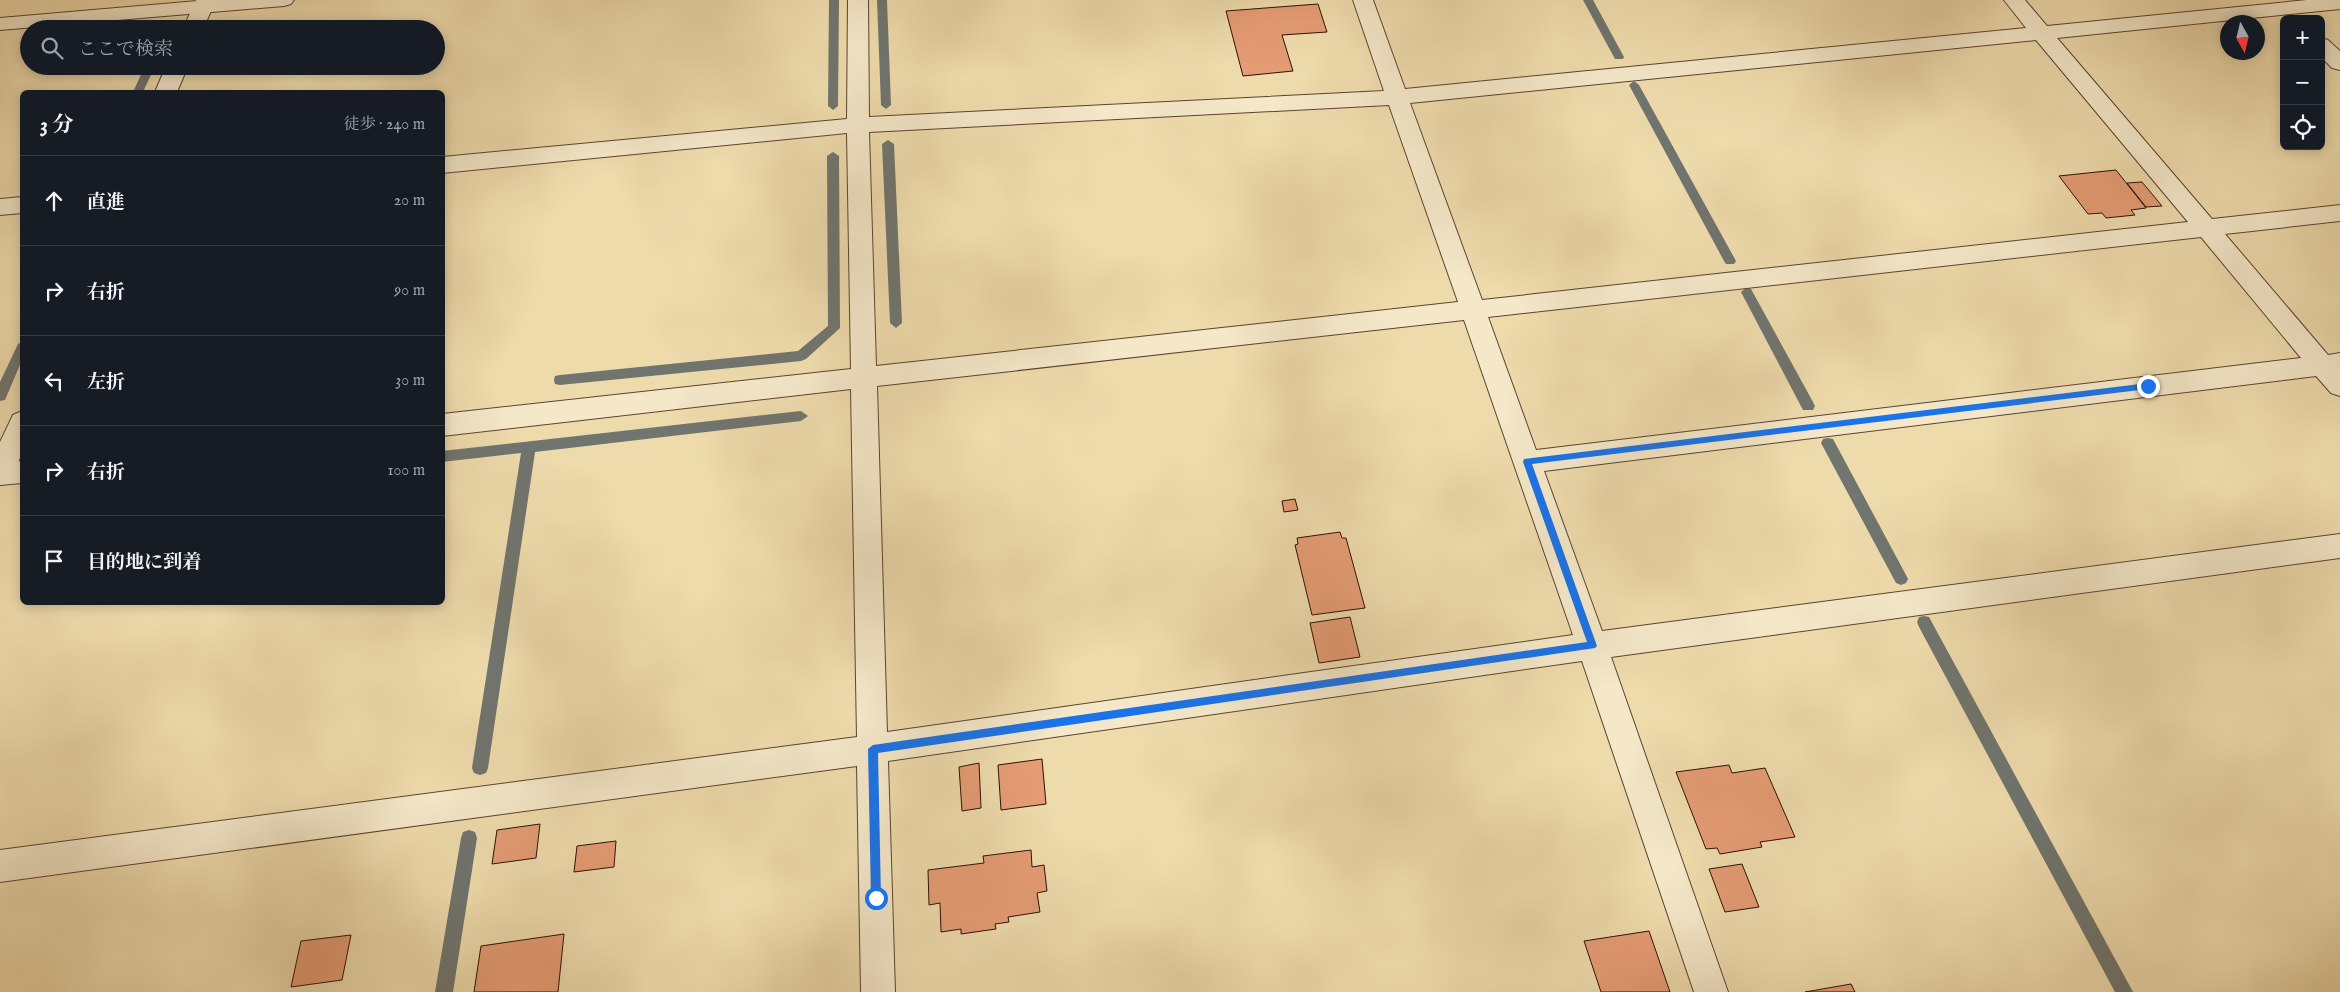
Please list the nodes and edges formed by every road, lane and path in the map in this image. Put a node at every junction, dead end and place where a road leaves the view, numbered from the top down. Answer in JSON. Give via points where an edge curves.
{"nodes":[{"id":1,"x":284,"y":0,"type":"edge"},
{"id":2,"x":858,"y":0,"type":"edge"},
{"id":3,"x":1363,"y":0,"type":"edge"},
{"id":4,"x":2014,"y":0,"type":"edge"},
{"id":5,"x":204,"y":3,"type":"edge"},
{"id":6,"x":2340,"y":3,"type":"edge"},
{"id":7,"x":2290,"y":14,"type":"edge"},
{"id":8,"x":39,"y":20,"type":"edge"},
{"id":9,"x":197,"y":20,"type":"edge"},
{"id":10,"x":20,"y":22,"type":"edge"},
{"id":11,"x":0,"y":24,"type":"edge"},
{"id":12,"x":2042,"y":33,"type":"junction"},
{"id":13,"x":2325,"y":49,"type":"edge"},
{"id":14,"x":2340,"y":63,"type":"edge"},
{"id":15,"x":173,"y":75,"type":"edge"},
{"id":16,"x":167,"y":90,"type":"edge"},
{"id":17,"x":1398,"y":97,"type":"junction"},
{"id":18,"x":858,"y":125,"type":"junction"},
{"id":19,"x":445,"y":165,"type":"edge"},
{"id":20,"x":20,"y":205,"type":"edge"},
{"id":21,"x":0,"y":207,"type":"edge"},
{"id":22,"x":2340,"y":213,"type":"edge"},
{"id":23,"x":2207,"y":229,"type":"junction"},
{"id":24,"x":1473,"y":310,"type":"junction"},
{"id":25,"x":2331,"y":364,"type":"edge"},
{"id":26,"x":864,"y":379,"type":"junction"},
{"id":27,"x":2340,"y":386,"type":"edge"},
{"id":28,"x":445,"y":425,"type":"edge"},
{"id":29,"x":20,"y":427,"type":"edge"},
{"id":30,"x":1527,"y":462,"type":"junction"},
{"id":31,"x":20,"y":472,"type":"edge"},
{"id":32,"x":0,"y":474,"type":"edge"},
{"id":33,"x":2340,"y":546,"type":"edge"},
{"id":34,"x":1592,"y":646,"type":"junction"},
{"id":35,"x":873,"y":749,"type":"junction"},
{"id":36,"x":0,"y":866,"type":"edge"},
{"id":37,"x":878,"y":992,"type":"edge"},
{"id":38,"x":1711,"y":992,"type":"edge"}],
"edges":[{"from":1,"to":5,"type":"street"},
{"from":2,"to":18,"type":"street"},
{"from":3,"to":17,"type":"street"},
{"from":4,"to":12,"type":"street"},
{"from":5,"to":8,"type":"street"},
{"from":5,"to":9,"type":"street"},
{"from":6,"to":7,"type":"street"},
{"from":7,"to":12,"type":"street"},
{"from":10,"to":11,"type":"street"},
{"from":12,"to":17,"type":"street"},
{"from":12,"to":23,"type":"street"},
{"from":13,"to":14,"type":"street"},
{"from":15,"to":16,"type":"street"},
{"from":17,"to":18,"type":"street"},
{"from":17,"to":24,"type":"street"},
{"from":18,"to":19,"type":"street"},
{"from":18,"to":26,"type":"street"},
{"from":20,"to":21,"type":"street"},
{"from":22,"to":23,"type":"street"},
{"from":23,"to":24,"type":"street"},
{"from":23,"to":25,"type":"street"},
{"from":24,"to":26,"type":"street"},
{"from":24,"to":30,"type":"street"},
{"from":25,"to":27,"type":"street"},
{"from":25,"to":30,"type":"street"},
{"from":26,"to":28,"type":"street"},
{"from":26,"to":35,"type":"street"},
{"from":29,"to":32,"type":"street"},
{"from":30,"to":34,"type":"street"},
{"from":31,"to":32,"type":"street"},
{"from":33,"to":34,"type":"street"},
{"from":34,"to":35,"type":"street"},
{"from":34,"to":38,"type":"street"},
{"from":35,"to":36,"type":"street"},
{"from":35,"to":37,"type":"street"}]}
